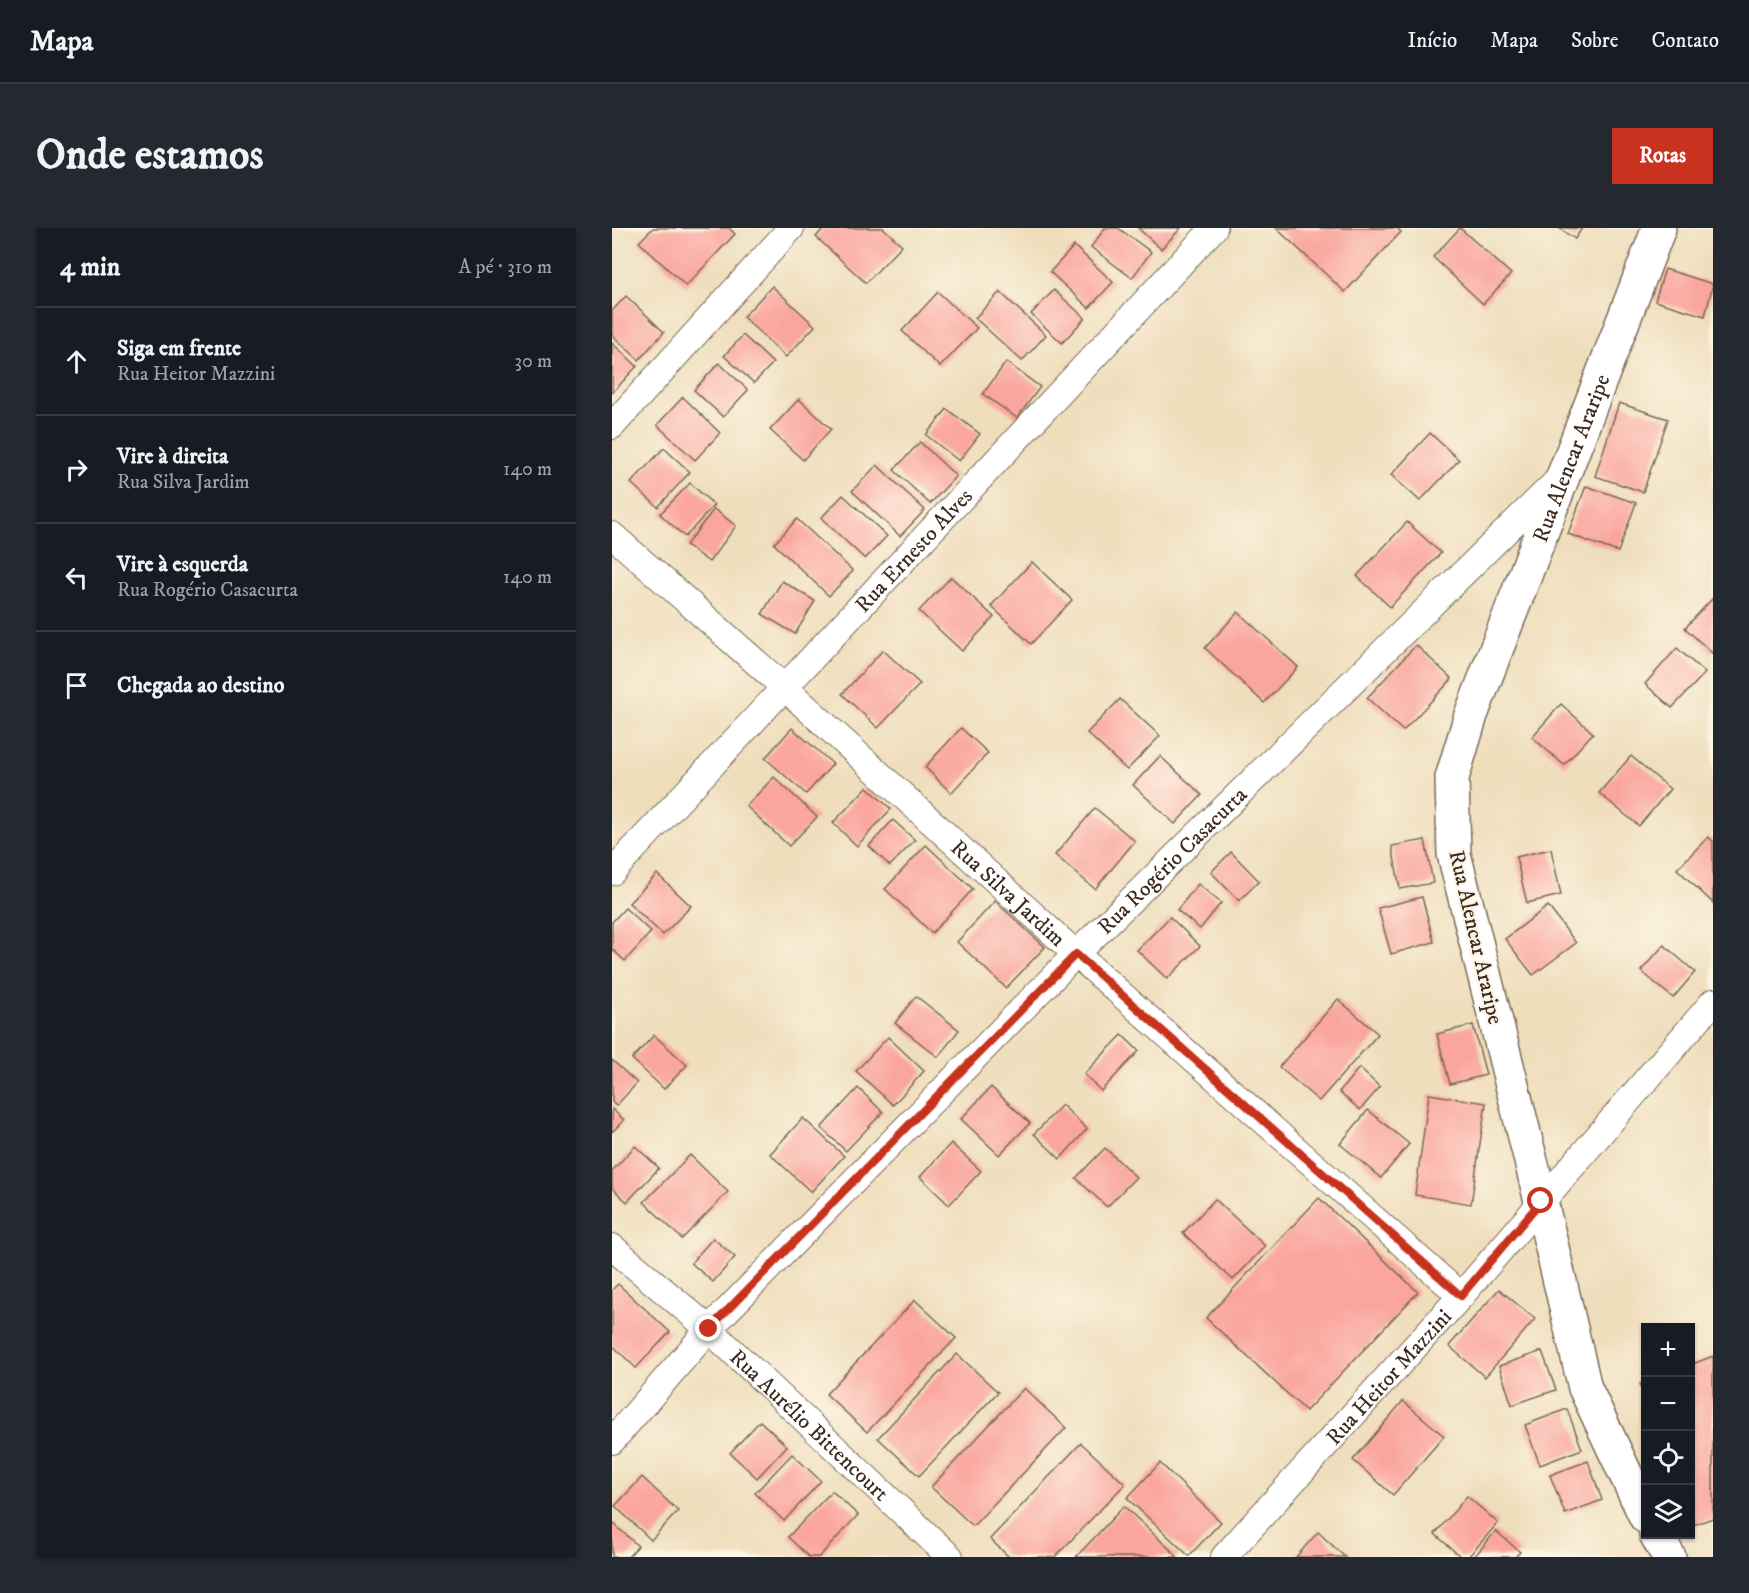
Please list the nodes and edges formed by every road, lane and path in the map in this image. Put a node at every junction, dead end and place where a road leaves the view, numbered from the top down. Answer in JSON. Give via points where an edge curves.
{"nodes":[{"id":1,"x":791,"y":228,"type":"edge"},
{"id":2,"x":1214,"y":228,"type":"edge"},
{"id":3,"x":1659,"y":228,"type":"edge"},
{"id":4,"x":612,"y":426,"type":"edge"},
{"id":5,"x":1564,"y":474,"type":"junction"},
{"id":6,"x":612,"y":536,"type":"edge"},
{"id":7,"x":784,"y":687,"type":"junction"},
{"id":8,"x":612,"y":872,"type":"edge"},
{"id":9,"x":1076,"y":954,"type":"junction"},
{"id":10,"x":1713,"y":1002,"type":"edge"},
{"id":11,"x":1541,"y":1201,"type":"junction"},
{"id":12,"x":612,"y":1247,"type":"edge"},
{"id":13,"x":1461,"y":1296,"type":"junction"},
{"id":14,"x":709,"y":1329,"type":"junction"},
{"id":15,"x":612,"y":1441,"type":"edge"},
{"id":16,"x":1641,"y":1506,"type":"edge"},
{"id":17,"x":1659,"y":1539,"type":"edge"},
{"id":18,"x":950,"y":1557,"type":"edge"},
{"id":19,"x":1224,"y":1557,"type":"edge"},
{"id":20,"x":1669,"y":1557,"type":"edge"}],
"edges":[{"from":1,"to":4,"type":"street"},
{"from":2,"to":7,"type":"street","name":"Rua Ernesto Alves"},
{"from":3,"to":5,"type":"main road","name":"Rua Alencar Araripe"},
{"from":5,"to":9,"type":"street","name":"Rua Rogério Casacurta"},
{"from":5,"to":11,"type":"main road","name":"Rua Alencar Araripe","via":[[1471,715],[1452,778],[1454,854]]},
{"from":6,"to":7,"type":"street","name":"Rua Silva Jardim"},
{"from":7,"to":8,"type":"street","name":"Rua Ernesto Alves"},
{"from":7,"to":9,"type":"street","name":"Rua Silva Jardim"},
{"from":9,"to":13,"type":"street","name":"Rua Silva Jardim"},
{"from":9,"to":14,"type":"street","name":"Rua Rogério Casacurta"},
{"from":10,"to":11,"type":"street","name":"Rua Heitor Mazzini"},
{"from":11,"to":13,"type":"street","name":"Rua Heitor Mazzini"},
{"from":11,"to":16,"type":"main road","name":"Rua Alencar Araripe","via":[[1585,1388]]},
{"from":12,"to":14,"type":"street","name":"Rua Aurélio Bittencourt"},
{"from":13,"to":19,"type":"street","name":"Rua Heitor Mazzini"},
{"from":14,"to":15,"type":"street","name":"Rua Rogério Casacurta"},
{"from":14,"to":18,"type":"street","name":"Rua Aurélio Bittencourt"},
{"from":17,"to":20,"type":"main road"}]}
